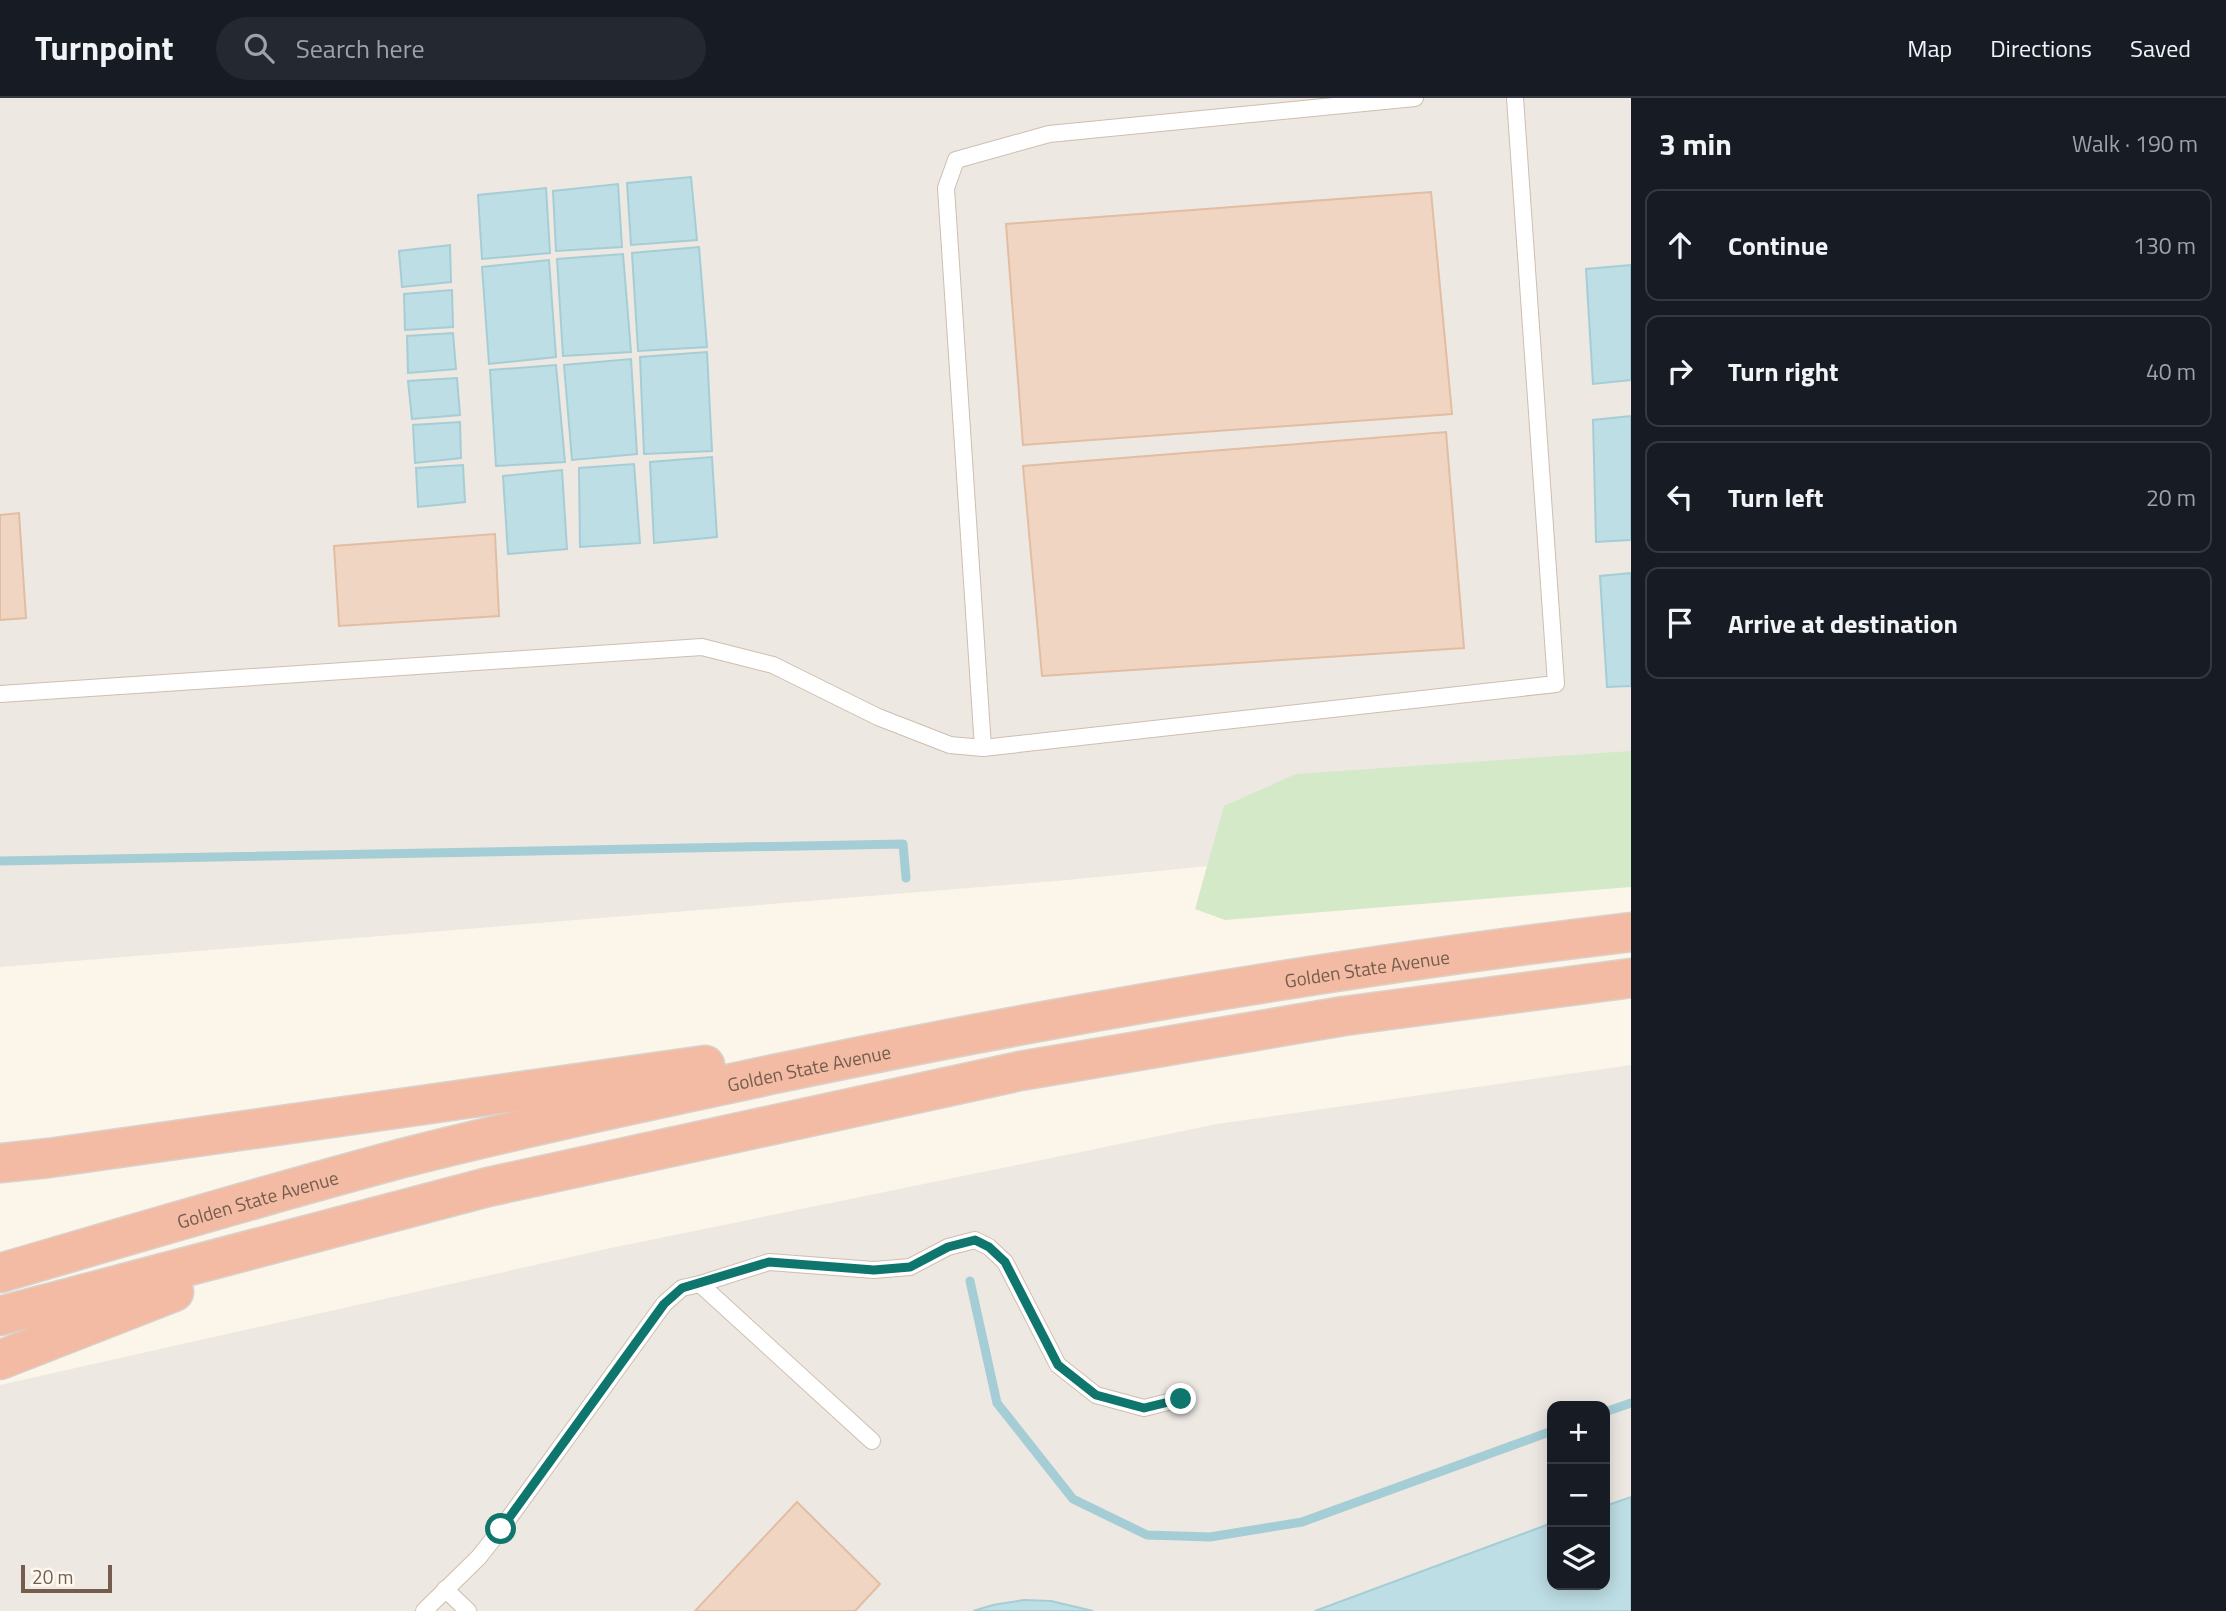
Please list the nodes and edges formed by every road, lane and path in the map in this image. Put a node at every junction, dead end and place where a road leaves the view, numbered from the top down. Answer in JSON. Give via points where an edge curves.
{"nodes":[{"id":1,"x":1415,"y":98,"type":"edge"},
{"id":2,"x":1515,"y":98,"type":"edge"},
{"id":3,"x":0,"y":694,"type":"edge"},
{"id":4,"x":983,"y":748,"type":"junction"},
{"id":5,"x":1631,"y":932,"type":"edge"},
{"id":6,"x":1631,"y":978,"type":"edge"},
{"id":7,"x":888,"y":1050,"type":"junction"},
{"id":8,"x":0,"y":1163,"type":"edge"},
{"id":9,"x":351,"y":1223,"type":"junction"},
{"id":10,"x":0,"y":1273,"type":"edge"},
{"id":11,"x":700,"y":1284,"type":"junction"},
{"id":12,"x":0,"y":1316,"type":"edge"},
{"id":13,"x":0,"y":1360,"type":"edge"},
{"id":14,"x":1181,"y":1399,"type":"dead end"},
{"id":15,"x":872,"y":1441,"type":"dead end"},
{"id":16,"x":445,"y":1590,"type":"junction"},
{"id":17,"x":424,"y":1611,"type":"edge"},
{"id":18,"x":468,"y":1611,"type":"edge"}],
"edges":[{"from":1,"to":4,"type":"lane","via":[[1049,134],[956,160],[946,188]]},
{"from":2,"to":4,"type":"lane","via":[[1556,684]]},
{"from":3,"to":4,"type":"lane","via":[[702,647],[773,665],[950,745]]},
{"from":5,"to":7,"type":"highway","name":"Golden State Avenue","via":[[1298,978]]},
{"from":6,"to":9,"type":"highway","via":[[1344,1016],[1020,1071],[488,1187]]},
{"from":7,"to":8,"type":"highway","via":[[711,1064]]},
{"from":7,"to":10,"type":"highway","name":"Golden State Avenue","via":[[403,1158]]},
{"from":9,"to":12,"type":"highway"},
{"from":9,"to":13,"type":"highway"},
{"from":11,"to":14,"type":"lane","via":[[769,1262],[874,1270],[910,1267],[948,1247],[975,1240],[1005,1262],[1058,1365],[1096,1395],[1144,1408]]},
{"from":11,"to":15,"type":"lane"},
{"from":11,"to":16,"type":"lane","via":[[682,1288],[664,1304],[501,1529]]},
{"from":16,"to":17,"type":"lane"},
{"from":16,"to":18,"type":"lane"}]}
